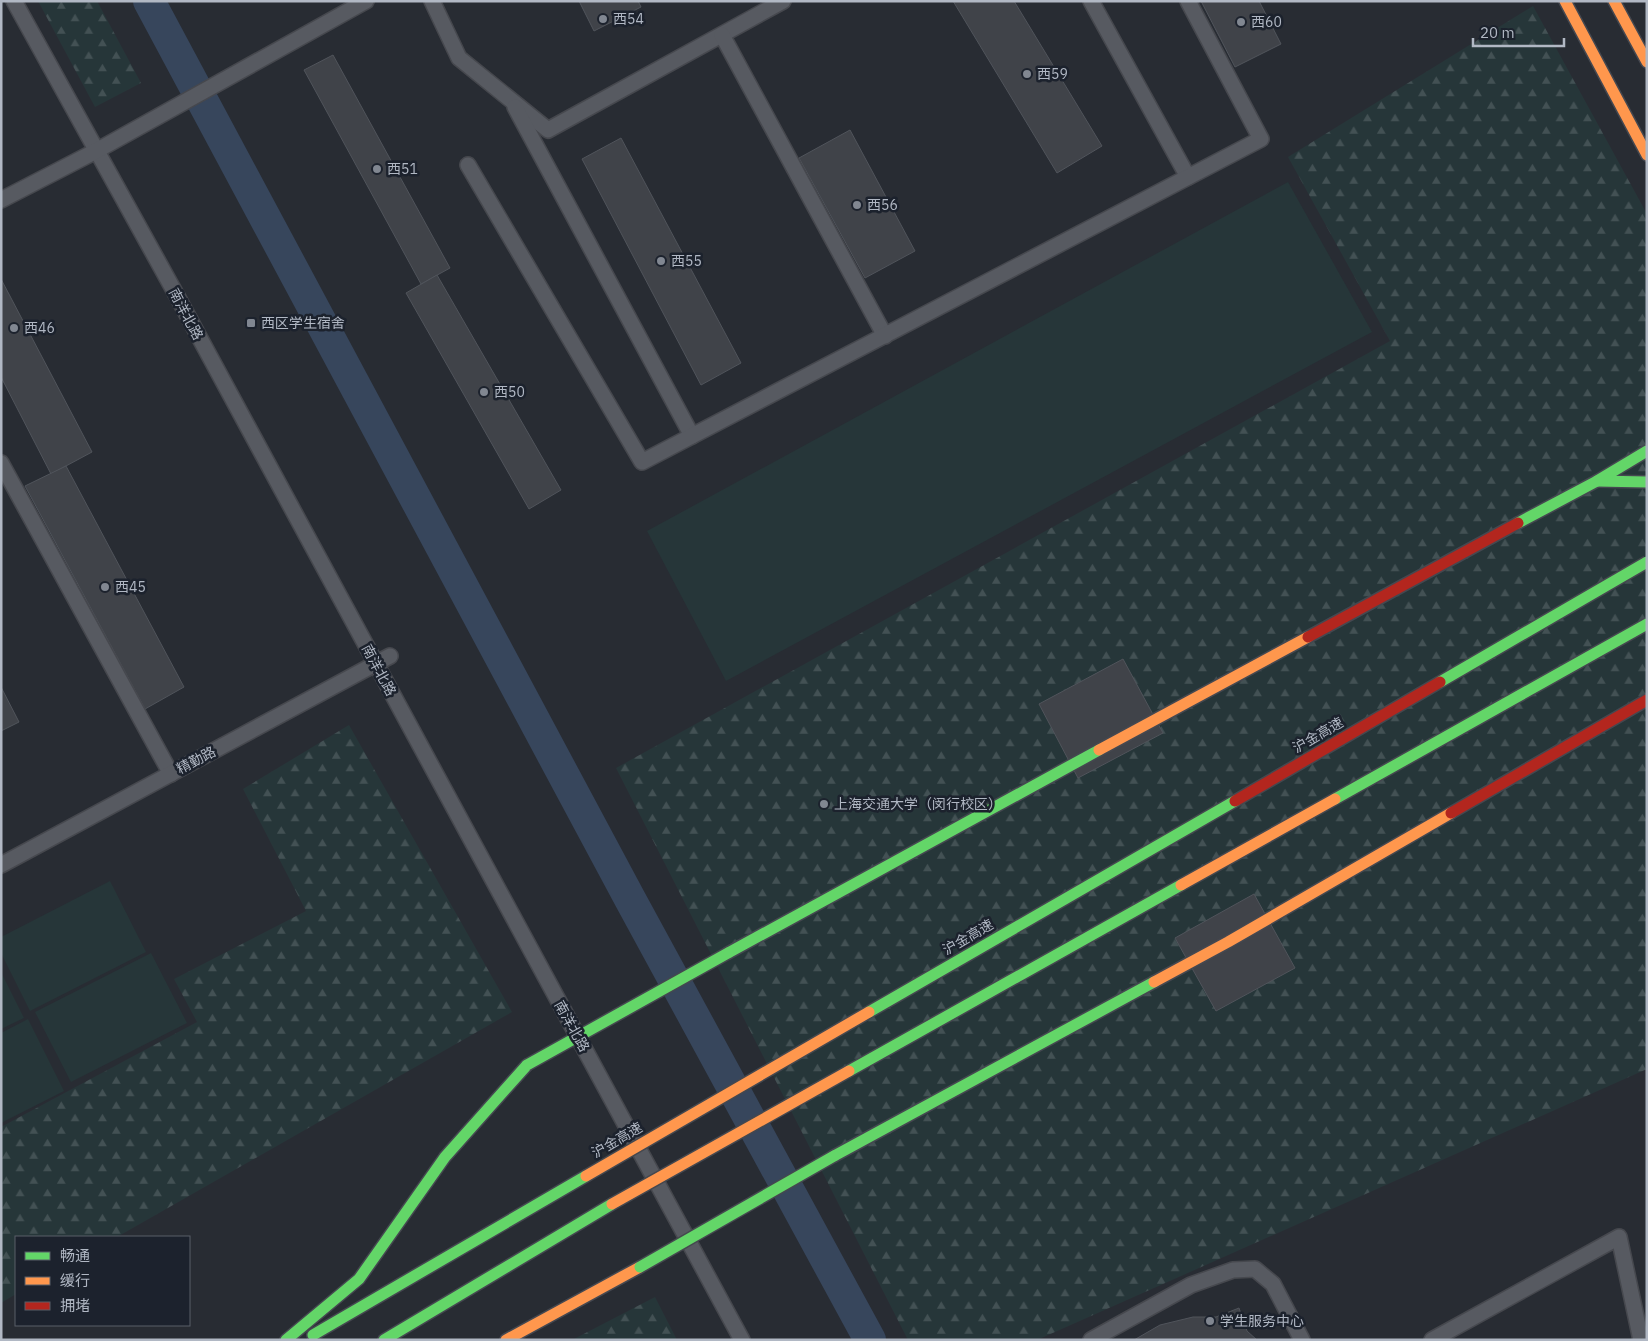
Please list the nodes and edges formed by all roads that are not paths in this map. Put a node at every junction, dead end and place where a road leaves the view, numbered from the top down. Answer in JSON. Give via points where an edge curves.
{"nodes":[{"id":1,"x":14,"y":1,"type":"edge"},
{"id":2,"x":366,"y":1,"type":"edge"},
{"id":3,"x":432,"y":1,"type":"edge"},
{"id":4,"x":784,"y":1,"type":"edge"},
{"id":5,"x":1091,"y":1,"type":"edge"},
{"id":6,"x":1188,"y":1,"type":"edge"},
{"id":7,"x":1565,"y":1,"type":"edge"},
{"id":8,"x":1614,"y":1,"type":"edge"},
{"id":9,"x":722,"y":35,"type":"junction"},
{"id":10,"x":1647,"y":62,"type":"edge"},
{"id":11,"x":512,"y":101,"type":"junction"},
{"id":12,"x":96,"y":151,"type":"junction"},
{"id":13,"x":1647,"y":155,"type":"edge"},
{"id":14,"x":468,"y":165,"type":"dead end"},
{"id":15,"x":1188,"y":177,"type":"junction"},
{"id":16,"x":1,"y":200,"type":"edge"},
{"id":17,"x":885,"y":336,"type":"junction"},
{"id":18,"x":692,"y":436,"type":"junction"},
{"id":19,"x":1647,"y":451,"type":"edge"},
{"id":20,"x":1,"y":462,"type":"edge"},
{"id":21,"x":1597,"y":481,"type":"junction"},
{"id":22,"x":1647,"y":482,"type":"edge"},
{"id":23,"x":1647,"y":562,"type":"edge"},
{"id":24,"x":1647,"y":624,"type":"edge"},
{"id":25,"x":390,"y":656,"type":"dead end"},
{"id":26,"x":375,"y":663,"type":"junction"},
{"id":27,"x":1647,"y":700,"type":"edge"},
{"id":28,"x":171,"y":774,"type":"junction"},
{"id":29,"x":1,"y":865,"type":"edge"},
{"id":30,"x":286,"y":1340,"type":"edge"},
{"id":31,"x":304,"y":1340,"type":"edge"},
{"id":32,"x":384,"y":1340,"type":"edge"},
{"id":33,"x":506,"y":1340,"type":"edge"},
{"id":34,"x":742,"y":1340,"type":"edge"},
{"id":35,"x":1091,"y":1340,"type":"edge"},
{"id":36,"x":1302,"y":1340,"type":"edge"},
{"id":37,"x":1432,"y":1340,"type":"edge"},
{"id":38,"x":1641,"y":1340,"type":"edge"}],
"edges":[{"from":1,"to":12,"type":"lane","name":"南洋北路"},
{"from":2,"to":12,"type":"lane"},
{"from":3,"to":11,"type":"lane","via":[[460,58]]},
{"from":4,"to":9,"type":"lane"},
{"from":5,"to":15,"type":"lane"},
{"from":6,"to":15,"type":"lane","via":[[1261,139]]},
{"from":7,"to":13,"type":"main road"},
{"from":8,"to":10,"type":"main road"},
{"from":9,"to":11,"type":"lane","via":[[548,130]]},
{"from":9,"to":17,"type":"lane"},
{"from":11,"to":18,"type":"lane"},
{"from":12,"to":16,"type":"lane"},
{"from":12,"to":26,"type":"lane","name":"南洋北路"},
{"from":14,"to":18,"type":"lane","via":[[642,462]]},
{"from":15,"to":17,"type":"lane"},
{"from":17,"to":18,"type":"lane"},
{"from":19,"to":21,"type":"main road"},
{"from":20,"to":28,"type":"lane"},
{"from":21,"to":22,"type":"main road"},
{"from":21,"to":30,"type":"main road","bridge":true,"via":[[527,1065],[445,1158],[359,1279]]},
{"from":23,"to":31,"type":"main road","name":"沪金高速","bridge":true},
{"from":24,"to":32,"type":"main road","bridge":true,"via":[[612,1204]]},
{"from":25,"to":26,"type":"lane","name":"精勤路"},
{"from":26,"to":28,"type":"lane","name":"精勤路"},
{"from":26,"to":34,"type":"lane","name":"南洋北路"},
{"from":27,"to":33,"type":"main road","bridge":true,"via":[[1228,942],[834,1156]]},
{"from":28,"to":29,"type":"lane","name":"精勤路"},
{"from":35,"to":36,"type":"lane","via":[[1191,1285],[1233,1270],[1255,1269],[1273,1284]]},
{"from":37,"to":38,"type":"lane","via":[[1619,1237]]}]}
